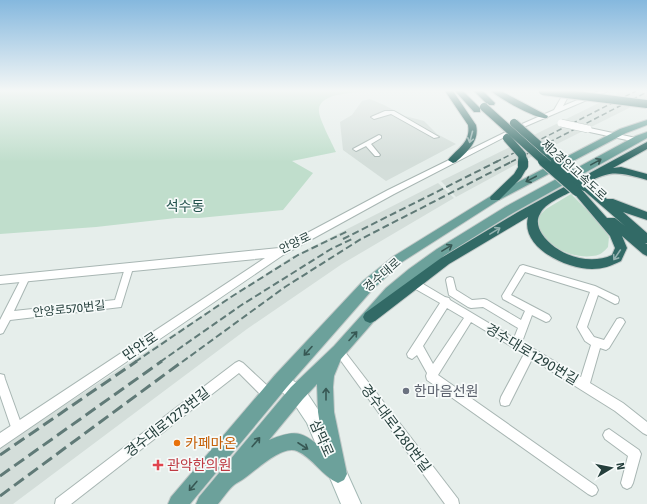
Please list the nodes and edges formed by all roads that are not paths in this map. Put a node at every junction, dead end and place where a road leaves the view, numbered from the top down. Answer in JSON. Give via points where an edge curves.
{"nodes":[{"id":1,"x":379,"y":115,"type":"edge"},
{"id":2,"x":396,"y":115,"type":"edge"},
{"id":3,"x":465,"y":115,"type":"edge"},
{"id":4,"x":491,"y":115,"type":"edge"},
{"id":5,"x":494,"y":115,"type":"edge"},
{"id":6,"x":541,"y":115,"type":"edge"},
{"id":7,"x":548,"y":115,"type":"edge"},
{"id":8,"x":556,"y":115,"type":"edge"},
{"id":9,"x":374,"y":116,"type":"dead end"},
{"id":10,"x":544,"y":116,"type":"junction"},
{"id":11,"x":647,"y":122,"type":"edge"},
{"id":12,"x":561,"y":123,"type":"junction"},
{"id":13,"x":615,"y":135,"type":"junction"},
{"id":14,"x":379,"y":137,"type":"dead end"},
{"id":15,"x":436,"y":137,"type":"dead end"},
{"id":16,"x":643,"y":140,"type":"edge"},
{"id":17,"x":367,"y":143,"type":"junction"},
{"id":18,"x":356,"y":149,"type":"dead end"},
{"id":19,"x":378,"y":155,"type":"dead end"},
{"id":20,"x":453,"y":160,"type":"junction"},
{"id":21,"x":592,"y":176,"type":"junction"},
{"id":22,"x":647,"y":177,"type":"edge"},
{"id":23,"x":581,"y":188,"type":"junction"},
{"id":24,"x":495,"y":198,"type":"junction"},
{"id":25,"x":543,"y":203,"type":"junction"},
{"id":26,"x":647,"y":216,"type":"edge"},
{"id":27,"x":647,"y":238,"type":"edge"},
{"id":28,"x":647,"y":251,"type":"edge"},
{"id":29,"x":280,"y":252,"type":"junction"},
{"id":30,"x":129,"y":268,"type":"junction"},
{"id":31,"x":26,"y":277,"type":"junction"},
{"id":32,"x":0,"y":280,"type":"edge"},
{"id":33,"x":450,"y":280,"type":"dead end"},
{"id":34,"x":415,"y":284,"type":"junction"},
{"id":35,"x":595,"y":290,"type":"junction"},
{"id":36,"x":615,"y":300,"type":"dead end"},
{"id":37,"x":446,"y":301,"type":"junction"},
{"id":38,"x":530,"y":309,"type":"junction"},
{"id":39,"x":7,"y":316,"type":"junction"},
{"id":40,"x":470,"y":316,"type":"junction"},
{"id":41,"x":370,"y":317,"type":"junction"},
{"id":42,"x":546,"y":318,"type":"dead end"},
{"id":43,"x":620,"y":322,"type":"dead end"},
{"id":44,"x":523,"y":326,"type":"junction"},
{"id":45,"x":0,"y":330,"type":"edge"},
{"id":46,"x":516,"y":344,"type":"junction"},
{"id":47,"x":596,"y":344,"type":"junction"},
{"id":48,"x":339,"y":351,"type":"junction"},
{"id":49,"x":530,"y":353,"type":"junction"},
{"id":50,"x":434,"y":372,"type":"junction"},
{"id":51,"x":0,"y":379,"type":"edge"},
{"id":52,"x":281,"y":381,"type":"junction"},
{"id":53,"x":584,"y":385,"type":"junction"},
{"id":54,"x":297,"y":393,"type":"junction"},
{"id":55,"x":269,"y":395,"type":"junction"},
{"id":56,"x":505,"y":401,"type":"dead end"},
{"id":57,"x":647,"y":428,"type":"edge"},
{"id":58,"x":17,"y":429,"type":"junction"},
{"id":59,"x":609,"y":435,"type":"dead end"},
{"id":60,"x":0,"y":441,"type":"edge"},
{"id":61,"x":338,"y":474,"type":"junction"},
{"id":62,"x":222,"y":483,"type":"junction"},
{"id":63,"x":627,"y":483,"type":"dead end"},
{"id":64,"x":592,"y":490,"type":"dead end"},
{"id":65,"x":347,"y":503,"type":"edge"},
{"id":66,"x":61,"y":504,"type":"edge"},
{"id":67,"x":178,"y":504,"type":"edge"},
{"id":68,"x":206,"y":504,"type":"edge"},
{"id":69,"x":452,"y":504,"type":"edge"}],
"edges":[{"from":1,"to":9,"type":"street"},
{"from":2,"to":15,"type":"street"},
{"from":3,"to":20,"type":"highway","one_way":true,"via":[[472,125],[471,142]]},
{"from":4,"to":24,"type":"highway","bridge":true,"via":[[523,158],[523,166],[518,176]]},
{"from":5,"to":23,"type":"highway","name":"제2경인고속도로","bridge":true},
{"from":6,"to":10,"type":"highway"},
{"from":7,"to":10,"type":"street","name":"안양로"},
{"from":8,"to":12,"type":"street"},
{"from":10,"to":12,"type":"street"},
{"from":10,"to":20,"type":"street","name":"안양로"},
{"from":11,"to":13,"type":"main road","name":"경수대로"},
{"from":12,"to":13,"type":"street","bridge":true},
{"from":13,"to":16,"type":"street"},
{"from":13,"to":24,"type":"main road","name":"경수대로","one_way":true},
{"from":14,"to":17,"type":"street"},
{"from":16,"to":21,"type":"highway"},
{"from":41,"to":16,"type":"main road","name":"경수대로","one_way":true,"via":[[392,292],[441,252],[509,210]]},
{"from":17,"to":18,"type":"street"},
{"from":17,"to":19,"type":"street"},
{"from":20,"to":29,"type":"street","name":"안양로"},
{"from":21,"to":22,"type":"highway","via":[[621,170]]},
{"from":21,"to":25,"type":"highway"},
{"from":23,"to":25,"type":"highway","one_way":true,"via":[[620,242],[620,252],[611,262],[598,265],[580,264],[560,256],[546,246],[537,237],[532,224],[534,212]]},
{"from":23,"to":26,"type":"highway"},
{"from":23,"to":27,"type":"highway","name":"제2경인고속도로"},
{"from":23,"to":28,"type":"highway","name":"제2경인고속도로"},
{"from":24,"to":52,"type":"main road","name":"경수대로","one_way":true,"via":[[392,264],[368,285]]},
{"from":34,"to":25,"type":"highway","one_way":true,"via":[[445,261]]},
{"from":29,"to":30,"type":"street","name":"안양로"},
{"from":29,"to":58,"type":"street","name":"만안로"},
{"from":30,"to":31,"type":"street","name":"안양로"},
{"from":30,"to":39,"type":"street","name":"안양로570번길","via":[[118,304]]},
{"from":31,"to":32,"type":"street","name":"안양로"},
{"from":31,"to":39,"type":"street"},
{"from":33,"to":44,"type":"street","via":[[452,292],[471,304],[484,302]]},
{"from":34,"to":37,"type":"street","name":"경수대로1290번길"},
{"from":34,"to":41,"type":"highway"},
{"from":35,"to":36,"type":"street"},
{"from":35,"to":38,"type":"street","via":[[523,268],[506,296]]},
{"from":35,"to":47,"type":"street","via":[[582,327],[590,340]]},
{"from":37,"to":40,"type":"street","name":"경수대로1290번길"},
{"from":37,"to":50,"type":"street","via":[[415,350]]},
{"from":38,"to":42,"type":"street"},
{"from":38,"to":44,"type":"street"},
{"from":39,"to":45,"type":"street"},
{"from":40,"to":46,"type":"street","name":"경수대로1290번길"},
{"from":40,"to":50,"type":"street"},
{"from":48,"to":41,"type":"main road","name":"경수대로","one_way":true},
{"from":43,"to":47,"type":"street","via":[[606,345]]},
{"from":44,"to":46,"type":"street"},
{"from":46,"to":49,"type":"street","name":"경수대로1290번길"},
{"from":47,"to":53,"type":"street"},
{"from":48,"to":54,"type":"main road","name":"경수대로"},
{"from":61,"to":48,"type":"main road","one_way":true,"via":[[325,398],[326,377]]},
{"from":48,"to":69,"type":"street","name":"경수대로1280번길"},
{"from":49,"to":53,"type":"street","name":"경수대로1290번길"},
{"from":49,"to":56,"type":"street"},
{"from":50,"to":64,"type":"street","via":[[431,376]]},
{"from":51,"to":58,"type":"street"},
{"from":52,"to":54,"type":"main road","name":"삼막로"},
{"from":52,"to":55,"type":"main road","name":"경수대로"},
{"from":53,"to":57,"type":"street","name":"경수대로1290번길"},
{"from":54,"to":61,"type":"main road","name":"삼막로","via":[[313,417]]},
{"from":62,"to":54,"type":"main road","name":"경수대로","one_way":true},
{"from":55,"to":66,"type":"street","name":"경수대로1273번길","via":[[239,366]]},
{"from":55,"to":67,"type":"main road","name":"경수대로","one_way":true},
{"from":58,"to":60,"type":"street","name":"만안로"},
{"from":59,"to":63,"type":"street","via":[[635,454]]},
{"from":62,"to":61,"type":"main road","one_way":true,"via":[[272,449],[284,442],[292,441],[307,447]]},
{"from":61,"to":65,"type":"main road","name":"삼막로"},
{"from":62,"to":68,"type":"main road","name":"경수대로"}]}
